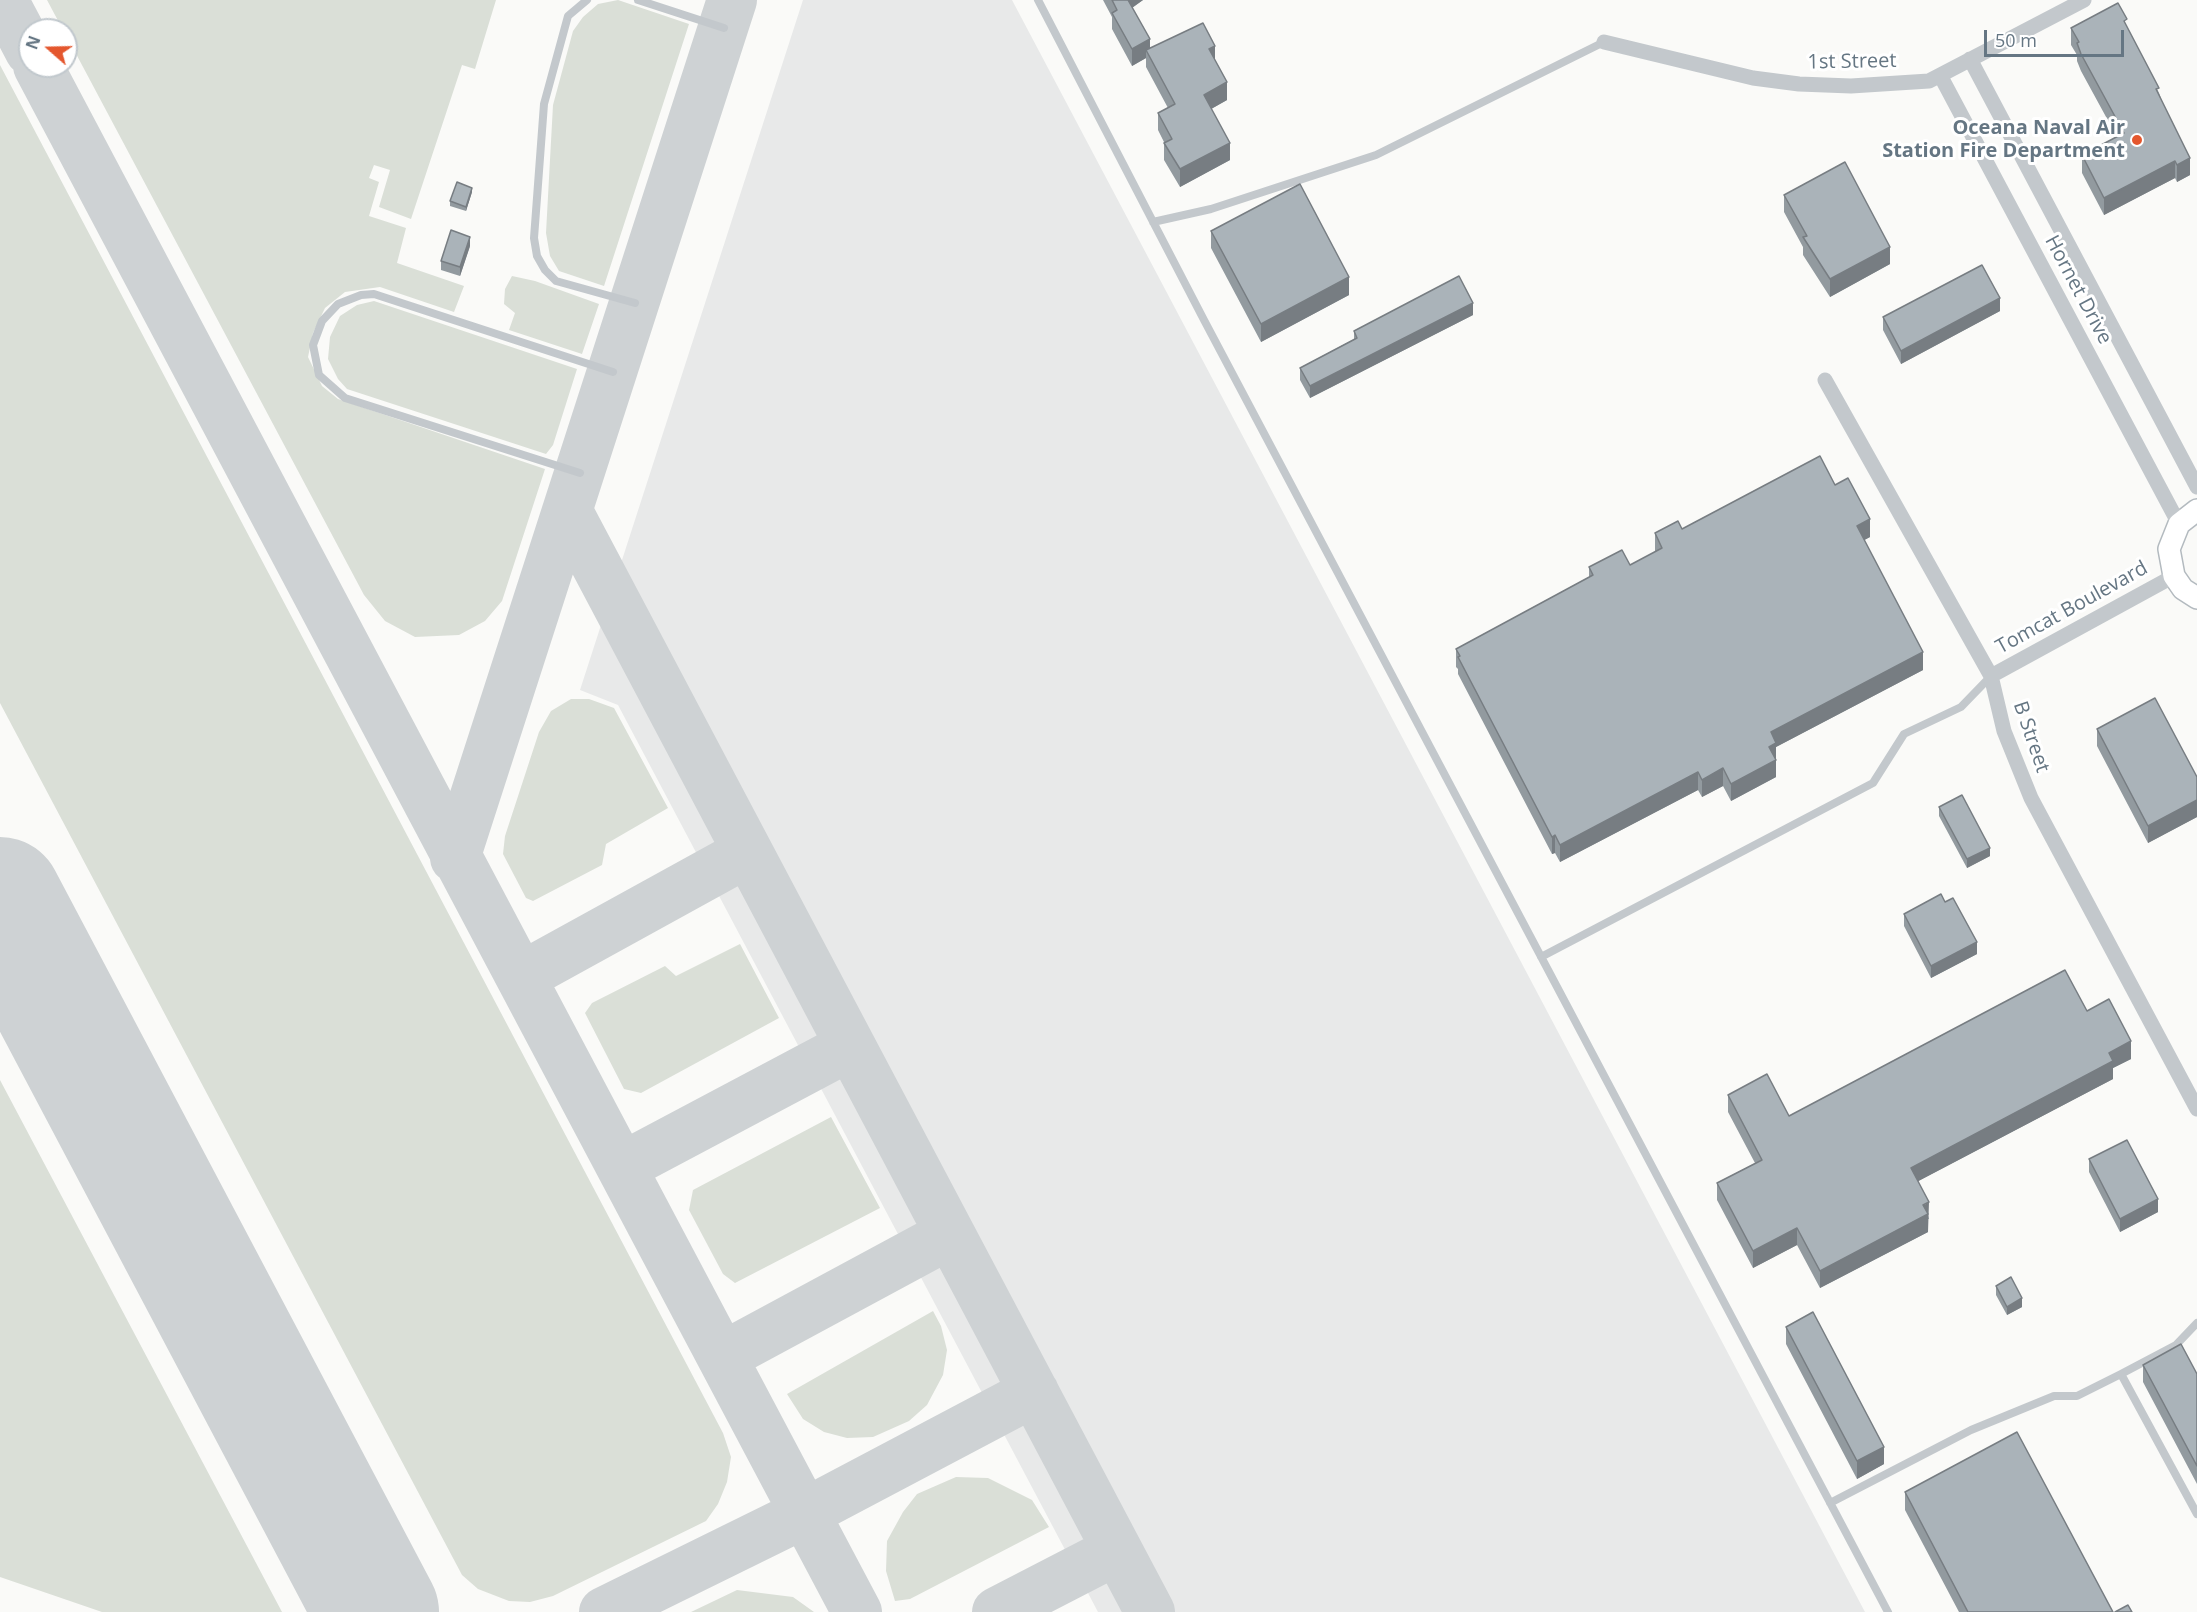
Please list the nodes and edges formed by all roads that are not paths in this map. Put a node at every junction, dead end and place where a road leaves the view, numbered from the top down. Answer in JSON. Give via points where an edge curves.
{"nodes":[{"id":1,"x":587,"y":0,"type":"edge"},
{"id":2,"x":638,"y":0,"type":"edge"},
{"id":3,"x":1038,"y":0,"type":"edge"},
{"id":4,"x":2084,"y":0,"type":"edge"},
{"id":5,"x":724,"y":28,"type":"dead end"},
{"id":6,"x":1604,"y":42,"type":"joint"},
{"id":7,"x":1970,"y":59,"type":"junction"},
{"id":8,"x":1940,"y":75,"type":"junction"},
{"id":9,"x":1154,"y":222,"type":"junction"},
{"id":10,"x":635,"y":303,"type":"dead end"},
{"id":11,"x":613,"y":372,"type":"dead end"},
{"id":12,"x":1825,"y":381,"type":"dead end"},
{"id":13,"x":580,"y":473,"type":"dead end"},
{"id":14,"x":2197,"y":487,"type":"edge"},
{"id":15,"x":2197,"y":510,"type":"edge"},
{"id":16,"x":2179,"y":524,"type":"junction"},
{"id":17,"x":2174,"y":576,"type":"junction"},
{"id":18,"x":2197,"y":598,"type":"edge"},
{"id":19,"x":1990,"y":676,"type":"junction"},
{"id":20,"x":1541,"y":957,"type":"junction"},
{"id":21,"x":2197,"y":1109,"type":"edge"},
{"id":22,"x":2197,"y":1323,"type":"edge"},
{"id":23,"x":2121,"y":1374,"type":"junction"},
{"id":24,"x":1830,"y":1503,"type":"junction"},
{"id":25,"x":2197,"y":1514,"type":"edge"},
{"id":26,"x":1888,"y":1612,"type":"edge"}],
"edges":[{"from":1,"to":10,"type":"lane","via":[[568,16],[544,104],[534,238],[537,256],[556,281]]},
{"from":2,"to":5,"type":"lane"},
{"from":3,"to":9,"type":"lane"},
{"from":4,"to":7,"type":"street","name":"1st Street"},
{"from":6,"to":8,"type":"street","name":"1st Street","via":[[1753,78],[1799,84],[1873,85],[1929,81]]},
{"from":6,"to":9,"type":"lane","via":[[1376,154],[1211,209]]},
{"from":7,"to":8,"type":"street","name":"1st Street"},
{"from":7,"to":14,"type":"street","name":"Hornet Drive"},
{"from":8,"to":16,"type":"street","name":"Hornet Drive"},
{"from":9,"to":20,"type":"lane"},
{"from":11,"to":13,"type":"lane","via":[[374,294],[338,304],[322,321],[313,345],[320,375],[345,398]]},
{"from":12,"to":19,"type":"street","name":"B Street"},
{"from":15,"to":16,"type":"main road"},
{"from":16,"to":17,"type":"main road","via":[[2169,549]]},
{"from":17,"to":18,"type":"main road","via":[[2183,589]]},
{"from":17,"to":19,"type":"street","name":"Tomcat Boulevard"},
{"from":19,"to":20,"type":"lane","via":[[1961,706],[1904,734],[1873,783]]},
{"from":19,"to":21,"type":"street","name":"B Street","via":[[2004,731],[2031,798]]},
{"from":20,"to":24,"type":"lane"},
{"from":22,"to":23,"type":"lane","via":[[2176,1345]]},
{"from":23,"to":24,"type":"lane","via":[[2077,1396],[2054,1396],[1971,1430]]},
{"from":23,"to":25,"type":"lane"},
{"from":24,"to":26,"type":"lane"}]}
